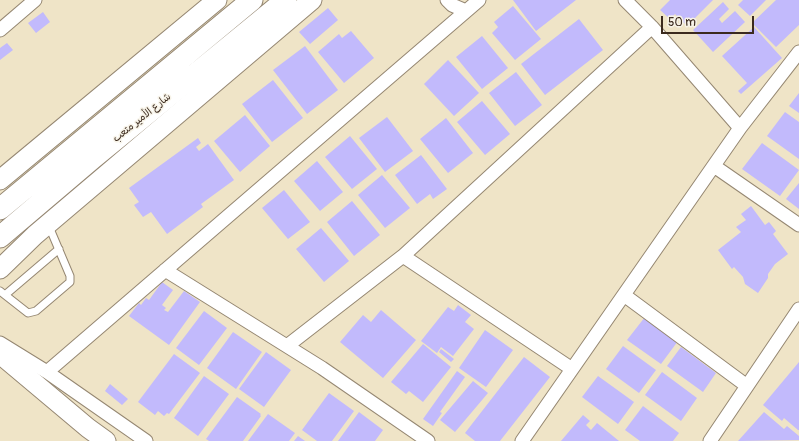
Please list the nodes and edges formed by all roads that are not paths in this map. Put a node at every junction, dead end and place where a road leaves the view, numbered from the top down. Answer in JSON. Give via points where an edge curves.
{"nodes":[{"id":1,"x":35,"y":0,"type":"edge"},
{"id":2,"x":217,"y":0,"type":"edge"},
{"id":3,"x":252,"y":0,"type":"edge"},
{"id":4,"x":286,"y":0,"type":"edge"},
{"id":5,"x":312,"y":0,"type":"edge"},
{"id":6,"x":447,"y":0,"type":"edge"},
{"id":7,"x":479,"y":0,"type":"edge"},
{"id":8,"x":626,"y":0,"type":"edge"},
{"id":9,"x":466,"y":11,"type":"junction"},
{"id":10,"x":652,"y":27,"type":"junction"},
{"id":11,"x":0,"y":30,"type":"edge"},
{"id":12,"x":799,"y":52,"type":"edge"},
{"id":13,"x":740,"y":128,"type":"junction"},
{"id":14,"x":714,"y":166,"type":"junction"},
{"id":15,"x":0,"y":180,"type":"edge"},
{"id":16,"x":0,"y":209,"type":"edge"},
{"id":17,"x":48,"y":224,"type":"junction"},
{"id":18,"x":799,"y":225,"type":"edge"},
{"id":19,"x":0,"y":238,"type":"edge"},
{"id":20,"x":59,"y":249,"type":"junction"},
{"id":21,"x":403,"y":256,"type":"junction"},
{"id":22,"x":0,"y":269,"type":"edge"},
{"id":23,"x":165,"y":270,"type":"junction"},
{"id":24,"x":3,"y":293,"type":"edge"},
{"id":25,"x":624,"y":295,"type":"junction"},
{"id":26,"x":799,"y":309,"type":"edge"},
{"id":27,"x":0,"y":343,"type":"edge"},
{"id":28,"x":287,"y":346,"type":"junction"},
{"id":29,"x":0,"y":354,"type":"edge"},
{"id":30,"x":572,"y":369,"type":"junction"},
{"id":31,"x":47,"y":372,"type":"junction"},
{"id":32,"x":747,"y":386,"type":"junction"},
{"id":33,"x":106,"y":441,"type":"edge"},
{"id":34,"x":146,"y":441,"type":"edge"},
{"id":35,"x":428,"y":441,"type":"edge"},
{"id":36,"x":522,"y":441,"type":"edge"},
{"id":37,"x":710,"y":441,"type":"edge"}],
"edges":[{"from":1,"to":11,"type":"street"},
{"from":2,"to":15,"type":"main road"},
{"from":3,"to":16,"type":"main road","name":"شارع الأمير متعب"},
{"from":4,"to":19,"type":"main road","name":"شارع الأمير متعب","via":[[93,158]]},
{"from":5,"to":17,"type":"main road"},
{"from":6,"to":9,"type":"street"},
{"from":7,"to":9,"type":"street"},
{"from":8,"to":10,"type":"street"},
{"from":9,"to":23,"type":"street"},
{"from":10,"to":13,"type":"street"},
{"from":10,"to":21,"type":"street"},
{"from":12,"to":13,"type":"street"},
{"from":13,"to":14,"type":"street"},
{"from":14,"to":18,"type":"street"},
{"from":14,"to":25,"type":"street"},
{"from":17,"to":20,"type":"lane"},
{"from":17,"to":22,"type":"main road"},
{"from":20,"to":24,"type":"lane"},
{"from":20,"to":24,"type":"lane","via":[[70,282],[36,311],[28,312]]},
{"from":21,"to":28,"type":"street"},
{"from":21,"to":30,"type":"street"},
{"from":23,"to":28,"type":"street"},
{"from":23,"to":31,"type":"street"},
{"from":25,"to":30,"type":"street"},
{"from":25,"to":32,"type":"street"},
{"from":26,"to":32,"type":"street"},
{"from":27,"to":31,"type":"street"},
{"from":28,"to":35,"type":"street"},
{"from":29,"to":33,"type":"main road"},
{"from":30,"to":36,"type":"street"},
{"from":31,"to":34,"type":"street"},
{"from":32,"to":37,"type":"street"}]}
